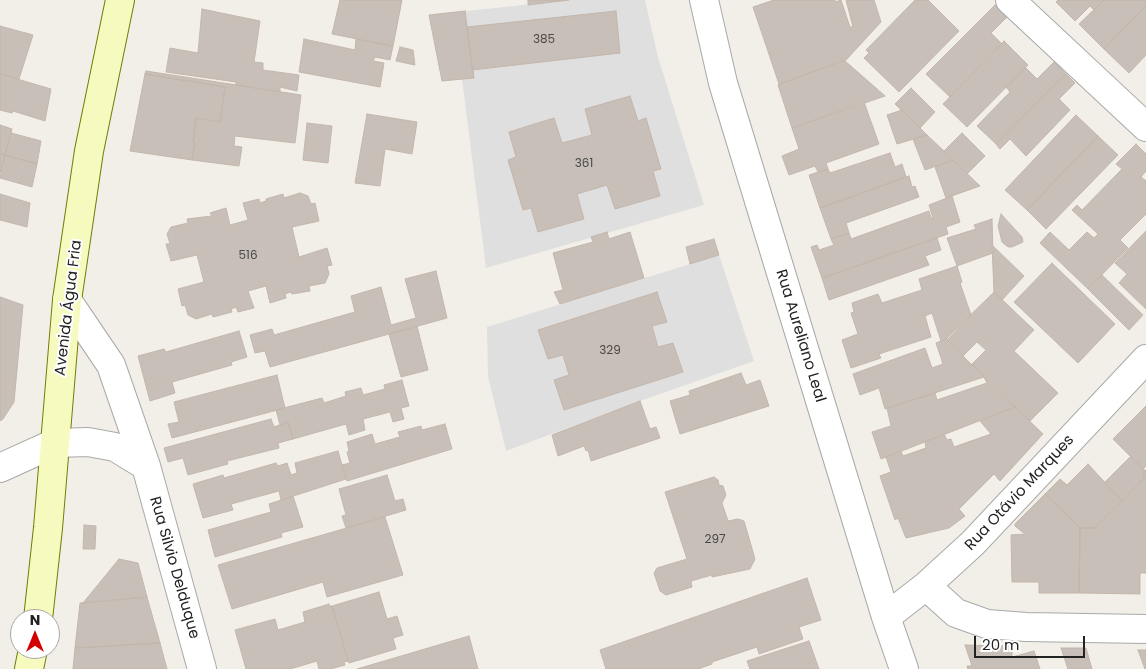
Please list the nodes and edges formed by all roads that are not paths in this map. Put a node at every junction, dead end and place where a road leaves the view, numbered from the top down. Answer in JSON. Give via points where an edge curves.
{"nodes":[{"id":1,"x":120,"y":0,"type":"edge"},
{"id":2,"x":704,"y":0,"type":"edge"},
{"id":3,"x":1010,"y":0,"type":"edge"},
{"id":4,"x":1146,"y":127,"type":"edge"},
{"id":5,"x":67,"y":300,"type":"junction"},
{"id":6,"x":1146,"y":359,"type":"edge"},
{"id":7,"x":55,"y":443,"type":"junction"},
{"id":8,"x":146,"y":466,"type":"junction"},
{"id":9,"x":0,"y":468,"type":"edge"},
{"id":10,"x":926,"y":586,"type":"junction"},
{"id":11,"x":39,"y":609,"type":"edge"},
{"id":12,"x":886,"y":618,"type":"junction"},
{"id":13,"x":1146,"y":629,"type":"edge"},
{"id":14,"x":202,"y":669,"type":"edge"},
{"id":15,"x":904,"y":669,"type":"edge"}],
"edges":[{"from":1,"to":5,"type":"main road","name":"Avenida Água Fria","via":[[89,151]]},
{"from":2,"to":12,"type":"street","name":"Rua Aureliano Leal","via":[[723,83]]},
{"from":3,"to":4,"type":"street"},
{"from":5,"to":7,"type":"main road","name":"Avenida Água Fria"},
{"from":5,"to":8,"type":"street","name":"Rua Silvio Delduque","via":[[111,366]]},
{"from":6,"to":10,"type":"street","name":"Rua Otávio Marques","via":[[973,543]]},
{"from":7,"to":8,"type":"street","via":[[88,442],[115,447]]},
{"from":7,"to":9,"type":"street"},
{"from":7,"to":11,"type":"main road","name":"Avenida Água Fria"},
{"from":8,"to":14,"type":"street","name":"Rua Silvio Delduque"},
{"from":10,"to":12,"type":"street","name":"Rua Otávio Marques"},
{"from":10,"to":13,"type":"street","via":[[956,612],[987,624]]},
{"from":12,"to":15,"type":"street","name":"Rua Aureliano Leal"}]}
